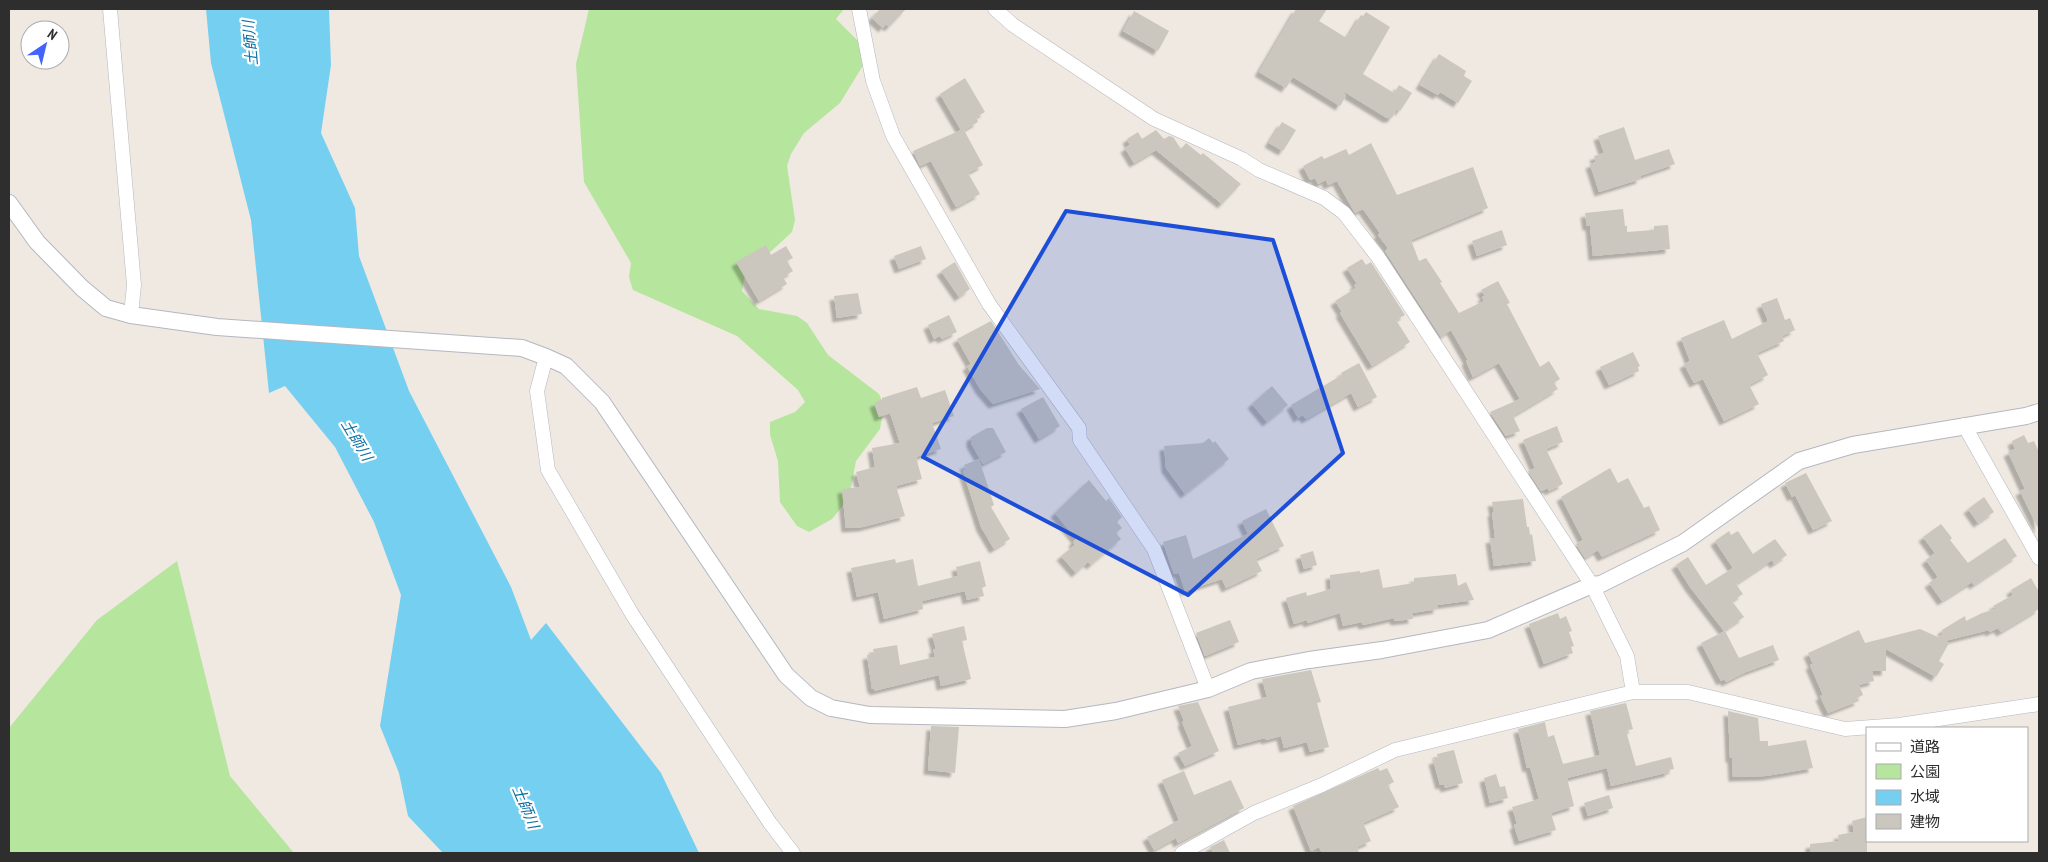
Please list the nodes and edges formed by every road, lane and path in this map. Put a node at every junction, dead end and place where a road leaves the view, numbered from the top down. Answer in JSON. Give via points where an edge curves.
{"nodes":[{"id":1,"x":110,"y":9,"type":"edge"},
{"id":2,"x":859,"y":9,"type":"edge"},
{"id":3,"x":994,"y":9,"type":"edge"},
{"id":4,"x":9,"y":203,"type":"edge"},
{"id":5,"x":131,"y":315,"type":"junction"},
{"id":6,"x":546,"y":356,"type":"junction"},
{"id":7,"x":2039,"y":412,"type":"edge"},
{"id":8,"x":1964,"y":425,"type":"junction"},
{"id":9,"x":2039,"y":558,"type":"edge"},
{"id":10,"x":1592,"y":585,"type":"junction"},
{"id":11,"x":1208,"y":689,"type":"junction"},
{"id":12,"x":1633,"y":692,"type":"junction"},
{"id":13,"x":2039,"y":704,"type":"edge"},
{"id":14,"x":1866,"y":727,"type":"edge"},
{"id":15,"x":1872,"y":727,"type":"edge"},
{"id":16,"x":793,"y":853,"type":"edge"},
{"id":17,"x":1182,"y":853,"type":"edge"}],
"edges":[{"from":1,"to":5,"type":"street","via":[[134,285]]},
{"from":2,"to":11,"type":"street","via":[[873,81],[893,136],[990,304],[1079,428],[1080,440],[1154,549]]},
{"from":3,"to":10,"type":"street","via":[[1154,119],[1324,198],[1344,213],[1378,257]]},
{"from":4,"to":5,"type":"street","via":[[37,242],[82,288],[106,308]]},
{"from":5,"to":6,"type":"street","via":[[217,327],[522,348]]},
{"from":6,"to":11,"type":"street","via":[[566,366],[602,402],[786,675],[811,698],[831,708],[870,715],[1065,719],[1116,711]]},
{"from":6,"to":16,"type":"street","via":[[537,391],[548,470],[632,614]]},
{"from":7,"to":8,"type":"street"},
{"from":8,"to":9,"type":"street"},
{"from":8,"to":10,"type":"street","via":[[1853,445],[1799,461],[1683,543],[1601,584]]},
{"from":10,"to":11,"type":"street","via":[[1488,630],[1251,671]]},
{"from":10,"to":12,"type":"street","via":[[1627,656]]},
{"from":12,"to":14,"type":"street","via":[[1688,692],[1845,729]]},
{"from":12,"to":17,"type":"street","via":[[1396,750],[1254,813]]},
{"from":13,"to":15,"type":"street"}]}
